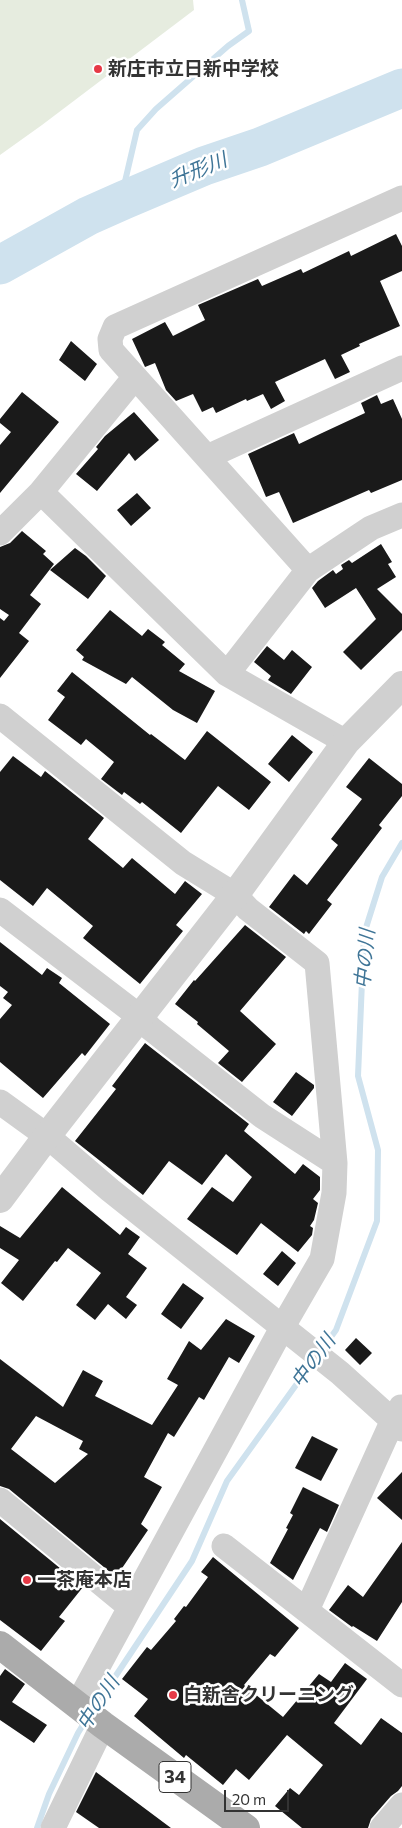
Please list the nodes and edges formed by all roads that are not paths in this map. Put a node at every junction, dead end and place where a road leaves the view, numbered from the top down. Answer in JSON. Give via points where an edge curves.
{"nodes":[{"id":1,"x":402,"y":198,"type":"edge"},
{"id":2,"x":402,"y":368,"type":"edge"},
{"id":3,"x":136,"y":377,"type":"junction"},
{"id":4,"x":207,"y":457,"type":"junction"},
{"id":5,"x":41,"y":492,"type":"junction"},
{"id":6,"x":402,"y":515,"type":"edge"},
{"id":7,"x":0,"y":533,"type":"edge"},
{"id":8,"x":308,"y":570,"type":"junction"},
{"id":9,"x":227,"y":674,"type":"junction"},
{"id":10,"x":402,"y":685,"type":"edge"},
{"id":11,"x":0,"y":716,"type":"edge"},
{"id":12,"x":346,"y":742,"type":"junction"},
{"id":13,"x":235,"y":895,"type":"junction"},
{"id":14,"x":0,"y":910,"type":"edge"},
{"id":15,"x":140,"y":1017,"type":"junction"},
{"id":16,"x":0,"y":1102,"type":"edge"},
{"id":17,"x":47,"y":1136,"type":"junction"},
{"id":18,"x":335,"y":1163,"type":"junction"},
{"id":19,"x":0,"y":1199,"type":"edge"},
{"id":20,"x":289,"y":1333,"type":"junction"},
{"id":21,"x":399,"y":1418,"type":"edge"},
{"id":22,"x":0,"y":1500,"type":"edge"},
{"id":23,"x":224,"y":1546,"type":"dead end"},
{"id":24,"x":130,"y":1607,"type":"junction"},
{"id":25,"x":307,"y":1610,"type":"junction"},
{"id":26,"x":0,"y":1645,"type":"edge"},
{"id":27,"x":402,"y":1685,"type":"edge"},
{"id":28,"x":77,"y":1704,"type":"junction"},
{"id":29,"x":103,"y":1726,"type":"junction"},
{"id":30,"x":402,"y":1805,"type":"edge"},
{"id":31,"x":53,"y":1828,"type":"edge"},
{"id":32,"x":246,"y":1828,"type":"edge"},
{"id":33,"x":382,"y":1828,"type":"edge"}],
"edges":[{"from":1,"to":3,"type":"street","via":[[115,328],[110,339],[111,350]]},
{"from":2,"to":4,"type":"street"},
{"from":3,"to":4,"type":"street"},
{"from":3,"to":5,"type":"street"},
{"from":4,"to":8,"type":"street"},
{"from":5,"to":7,"type":"street"},
{"from":5,"to":9,"type":"street"},
{"from":6,"to":8,"type":"street","via":[[371,528]]},
{"from":8,"to":9,"type":"street"},
{"from":9,"to":12,"type":"street"},
{"from":10,"to":12,"type":"street"},
{"from":11,"to":13,"type":"street","via":[[183,863]]},
{"from":12,"to":13,"type":"street"},
{"from":13,"to":15,"type":"street"},
{"from":13,"to":18,"type":"street","via":[[317,963]]},
{"from":14,"to":15,"type":"street"},
{"from":15,"to":17,"type":"street"},
{"from":15,"to":18,"type":"street","via":[[262,1116]]},
{"from":16,"to":17,"type":"street"},
{"from":17,"to":19,"type":"street"},
{"from":17,"to":20,"type":"street"},
{"from":18,"to":20,"type":"street","via":[[334,1193],[322,1259]]},
{"from":20,"to":21,"type":"street"},
{"from":20,"to":24,"type":"street"},
{"from":21,"to":25,"type":"street"},
{"from":22,"to":24,"type":"street"},
{"from":23,"to":25,"type":"street"},
{"from":24,"to":28,"type":"street"},
{"from":25,"to":27,"type":"street"},
{"from":26,"to":28,"type":"main road","number":"34"},
{"from":28,"to":29,"type":"main road","number":"34"},
{"from":29,"to":31,"type":"street"},
{"from":29,"to":32,"type":"main road","number":"34"},
{"from":30,"to":33,"type":"street"}]}
